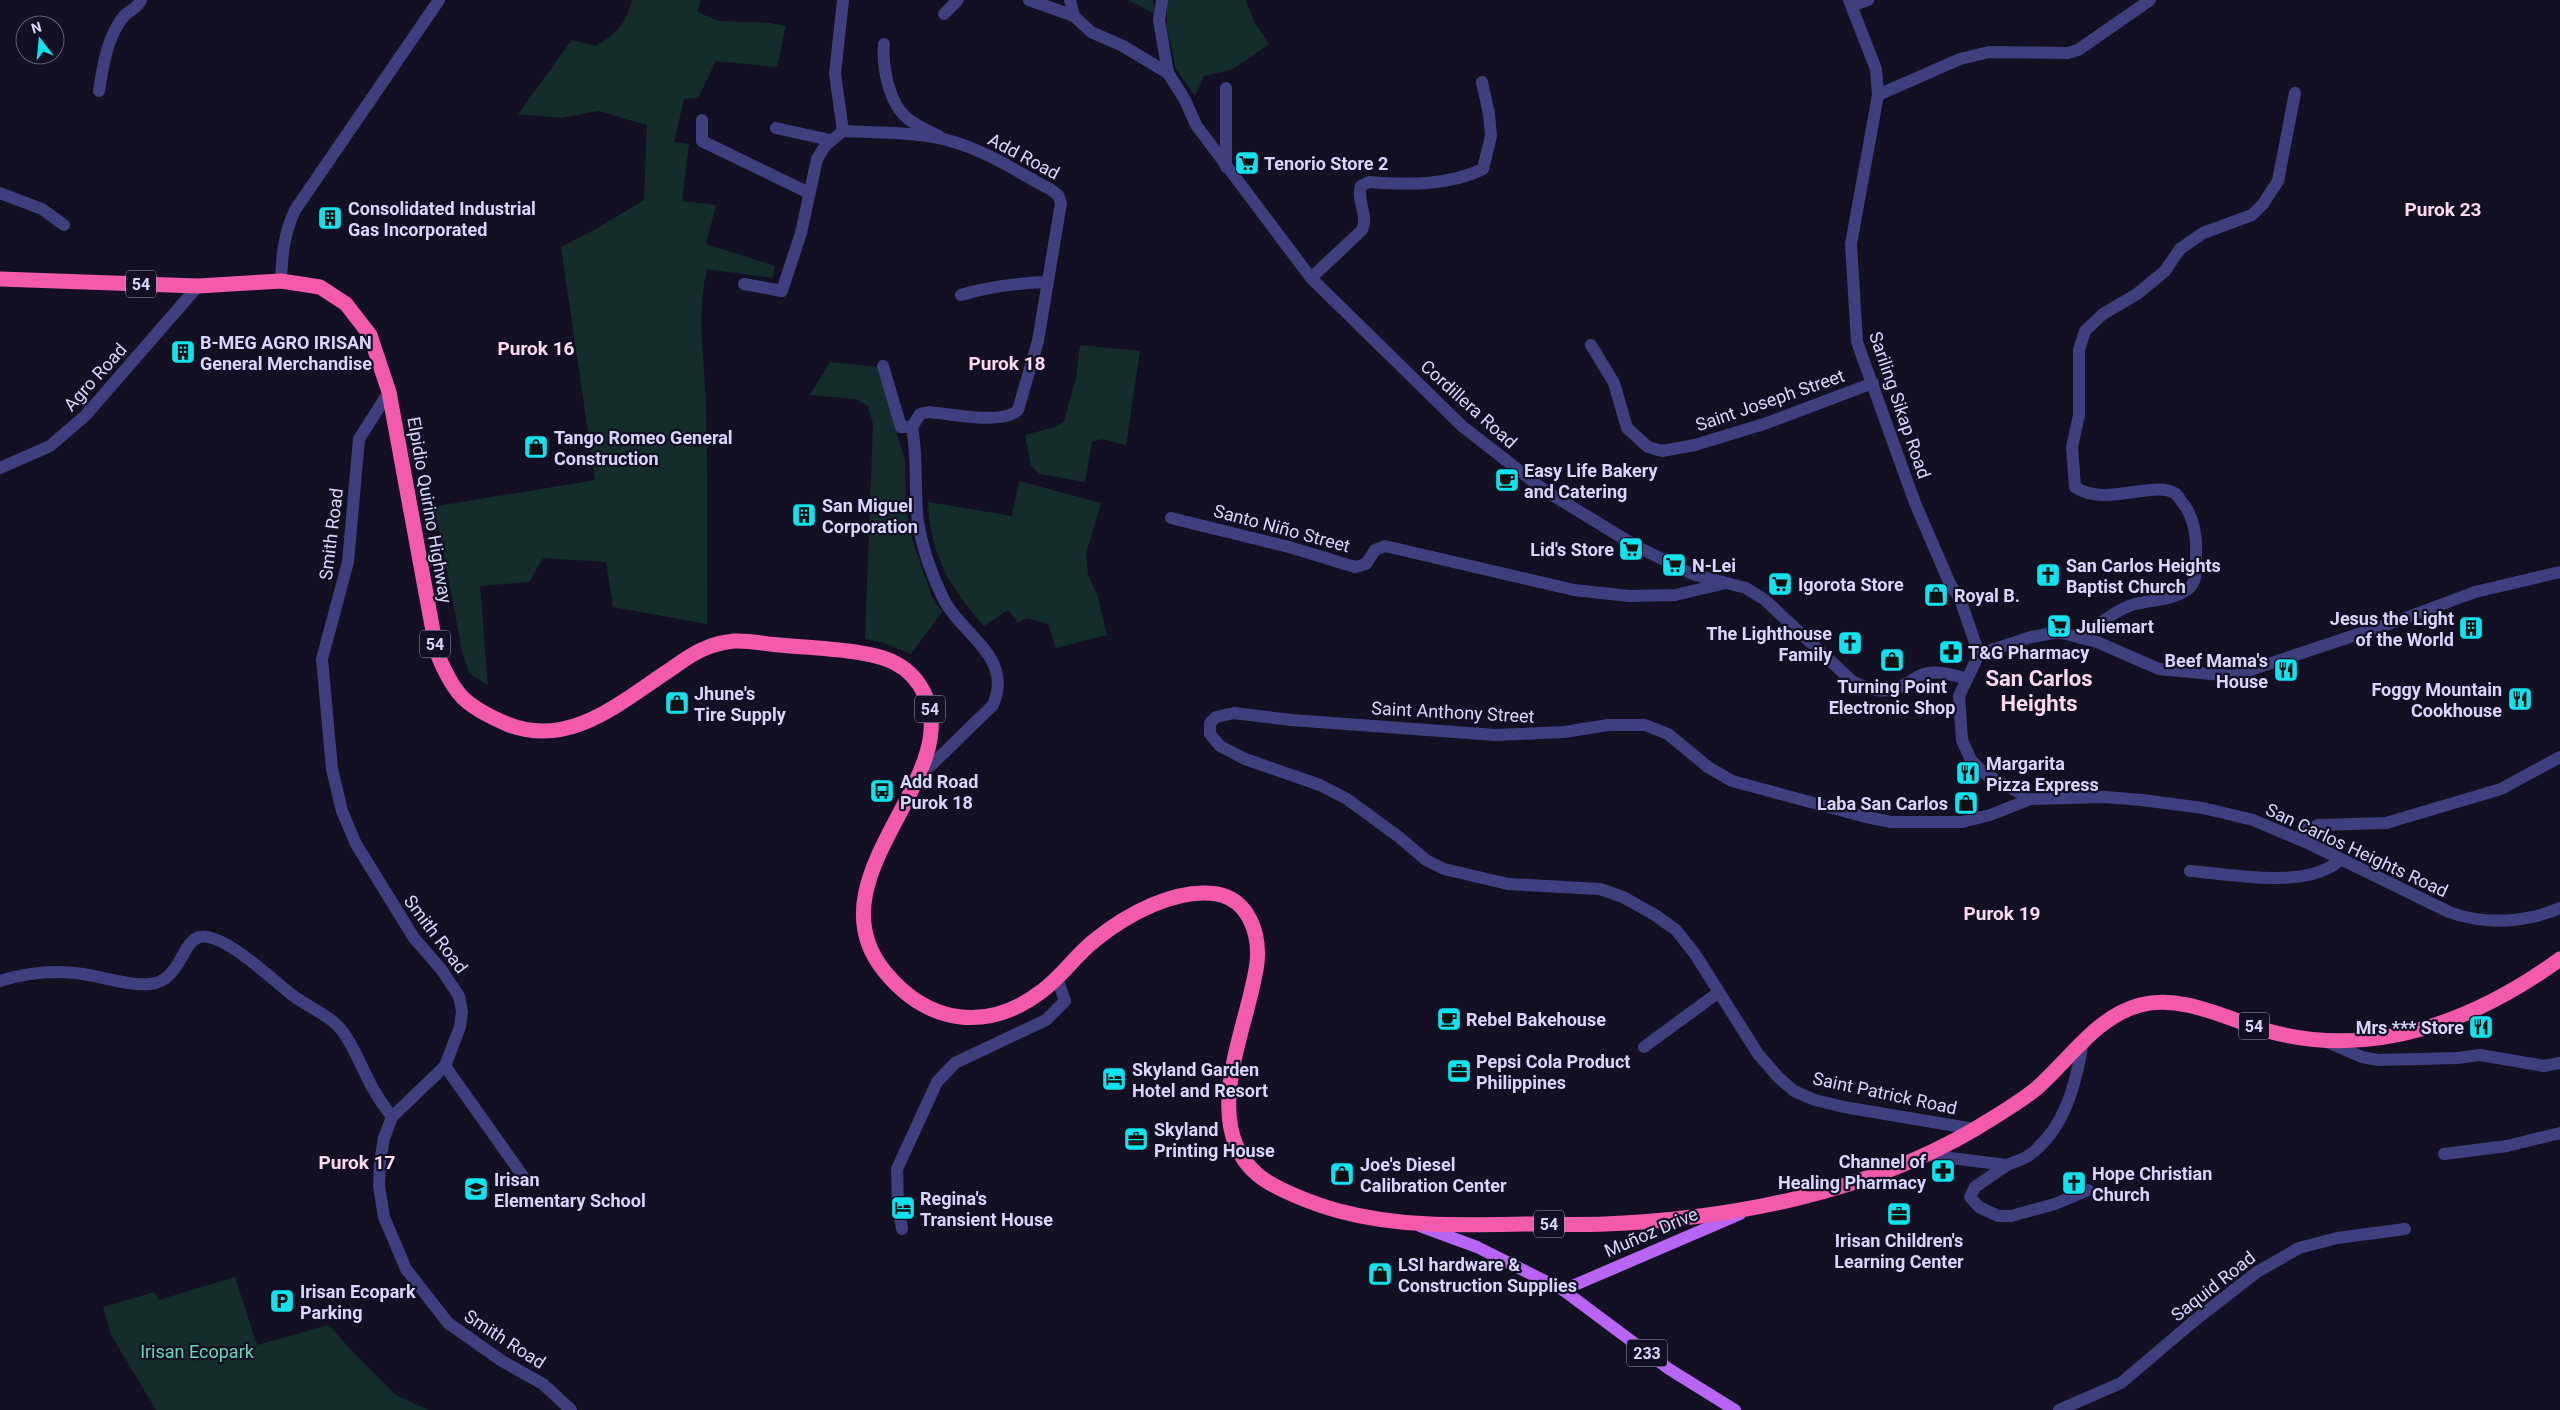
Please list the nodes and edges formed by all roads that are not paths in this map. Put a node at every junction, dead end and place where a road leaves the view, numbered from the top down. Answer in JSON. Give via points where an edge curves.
{"nodes":[{"id":1,"x":142,"y":0,"type":"edge"},
{"id":2,"x":439,"y":0,"type":"edge"},
{"id":3,"x":843,"y":0,"type":"edge"},
{"id":4,"x":958,"y":0,"type":"edge"},
{"id":5,"x":1029,"y":0,"type":"edge"},
{"id":6,"x":1070,"y":0,"type":"edge"},
{"id":7,"x":1162,"y":0,"type":"edge"},
{"id":8,"x":1868,"y":0,"type":"edge"},
{"id":9,"x":2150,"y":0,"type":"edge"},
{"id":10,"x":1850,"y":3,"type":"edge"},
{"id":11,"x":944,"y":14,"type":"dead end"},
{"id":12,"x":1074,"y":16,"type":"junction"},
{"id":13,"x":884,"y":44,"type":"dead end"},
{"id":14,"x":1168,"y":73,"type":"junction"},
{"id":15,"x":1482,"y":82,"type":"dead end"},
{"id":16,"x":1226,"y":88,"type":"dead end"},
{"id":17,"x":99,"y":91,"type":"dead end"},
{"id":18,"x":2296,"y":93,"type":"dead end"},
{"id":19,"x":1878,"y":95,"type":"junction"},
{"id":20,"x":702,"y":120,"type":"dead end"},
{"id":21,"x":776,"y":128,"type":"dead end"},
{"id":22,"x":843,"y":131,"type":"junction"},
{"id":23,"x":830,"y":140,"type":"junction"},
{"id":24,"x":945,"y":140,"type":"junction"},
{"id":25,"x":1226,"y":167,"type":"junction"},
{"id":26,"x":0,"y":193,"type":"edge"},
{"id":27,"x":809,"y":193,"type":"junction"},
{"id":28,"x":64,"y":225,"type":"dead end"},
{"id":29,"x":1311,"y":278,"type":"junction"},
{"id":30,"x":0,"y":279,"type":"edge"},
{"id":31,"x":282,"y":281,"type":"junction"},
{"id":32,"x":1048,"y":282,"type":"junction"},
{"id":33,"x":744,"y":284,"type":"dead end"},
{"id":34,"x":198,"y":286,"type":"junction"},
{"id":35,"x":961,"y":294,"type":"dead end"},
{"id":36,"x":1591,"y":345,"type":"dead end"},
{"id":37,"x":883,"y":366,"type":"dead end"},
{"id":38,"x":1873,"y":383,"type":"junction"},
{"id":39,"x":389,"y":392,"type":"junction"},
{"id":40,"x":912,"y":427,"type":"junction"},
{"id":41,"x":0,"y":468,"type":"edge"},
{"id":42,"x":1171,"y":518,"type":"dead end"},
{"id":43,"x":2560,"y":572,"type":"edge"},
{"id":44,"x":1728,"y":583,"type":"junction"},
{"id":45,"x":2082,"y":638,"type":"junction"},
{"id":46,"x":1979,"y":654,"type":"junction"},
{"id":47,"x":1967,"y":679,"type":"junction"},
{"id":48,"x":1210,"y":723,"type":"joint"},
{"id":49,"x":2560,"y":757,"type":"edge"},
{"id":50,"x":916,"y":779,"type":"junction"},
{"id":51,"x":2031,"y":799,"type":"junction"},
{"id":52,"x":2298,"y":838,"type":"junction"},
{"id":53,"x":2340,"y":860,"type":"junction"},
{"id":54,"x":2190,"y":871,"type":"dead end"},
{"id":55,"x":2560,"y":908,"type":"edge"},
{"id":56,"x":2560,"y":959,"type":"edge"},
{"id":57,"x":1057,"y":978,"type":"junction"},
{"id":58,"x":0,"y":981,"type":"edge"},
{"id":59,"x":1719,"y":992,"type":"junction"},
{"id":60,"x":2083,"y":1042,"type":"junction"},
{"id":61,"x":2327,"y":1042,"type":"junction"},
{"id":62,"x":1644,"y":1047,"type":"dead end"},
{"id":63,"x":2560,"y":1063,"type":"edge"},
{"id":64,"x":445,"y":1066,"type":"junction"},
{"id":65,"x":392,"y":1116,"type":"junction"},
{"id":66,"x":1974,"y":1129,"type":"junction"},
{"id":67,"x":2560,"y":1133,"type":"edge"},
{"id":68,"x":1926,"y":1154,"type":"junction"},
{"id":69,"x":2444,"y":1154,"type":"dead end"},
{"id":70,"x":2007,"y":1165,"type":"junction"},
{"id":71,"x":527,"y":1182,"type":"dead end"},
{"id":72,"x":2088,"y":1190,"type":"dead end"},
{"id":73,"x":1754,"y":1208,"type":"junction"},
{"id":74,"x":1415,"y":1225,"type":"junction"},
{"id":75,"x":902,"y":1228,"type":"dead end"},
{"id":76,"x":2406,"y":1229,"type":"dead end"},
{"id":77,"x":1563,"y":1290,"type":"junction"},
{"id":78,"x":570,"y":1410,"type":"edge"},
{"id":79,"x":1735,"y":1410,"type":"edge"},
{"id":80,"x":2059,"y":1410,"type":"edge"}],
"edges":[{"from":1,"to":17,"type":"street","via":[[124,16],[104,54]]},
{"from":2,"to":31,"type":"street","via":[[295,210],[282,247]]},
{"from":3,"to":22,"type":"street","via":[[836,74]]},
{"from":4,"to":11,"type":"street"},
{"from":5,"to":12,"type":"street"},
{"from":6,"to":12,"type":"street"},
{"from":7,"to":14,"type":"street","name":"Cordillera Road","via":[[1159,20]]},
{"from":8,"to":10,"type":"street"},
{"from":9,"to":19,"type":"street","via":[[2078,50],[2068,53],[1989,52],[1960,59]]},
{"from":10,"to":19,"type":"street","name":"Sariling Sikap Road","via":[[1876,69]]},
{"from":12,"to":14,"type":"street","name":"Cordillera Road","via":[[1091,32],[1123,46]]},
{"from":13,"to":24,"type":"street","name":"Add Road","via":[[887,77],[899,108],[907,118]]},
{"from":14,"to":25,"type":"street","name":"Cordillera Road","via":[[1196,125]]},
{"from":15,"to":29,"type":"street","via":[[1491,136],[1483,169],[1426,184],[1368,182],[1361,186],[1362,230]]},
{"from":16,"to":25,"type":"street"},
{"from":18,"to":45,"type":"street","via":[[2278,181],[2263,204],[2252,215],[2203,233],[2180,250],[2165,271],[2137,294],[2103,314],[2085,332],[2079,350],[2079,415],[2072,447],[2075,487],[2086,495],[2099,496],[2141,491],[2175,494],[2189,512],[2197,540],[2195,579],[2189,589],[2173,597],[2129,606],[2101,622]]},
{"from":19,"to":38,"type":"street","name":"Sariling Sikap Road","via":[[1852,244],[1857,342]]},
{"from":20,"to":27,"type":"street","via":[[702,141]]},
{"from":21,"to":23,"type":"street"},
{"from":22,"to":23,"type":"street"},
{"from":22,"to":24,"type":"street","name":"Add Road"},
{"from":23,"to":27,"type":"street","via":[[817,160]]},
{"from":24,"to":32,"type":"street","name":"Add Road","via":[[986,153],[1058,195],[1060,216]]},
{"from":25,"to":29,"type":"street","name":"Cordillera Road"},
{"from":26,"to":28,"type":"street","via":[[42,209]]},
{"from":27,"to":33,"type":"street","via":[[801,233],[782,291]]},
{"from":29,"to":44,"type":"street","name":"Cordillera Road","via":[[1462,426],[1538,485],[1636,546],[1692,574]]},
{"from":30,"to":34,"type":"highway","name":"Elpidio Quirino Highway","number":"54"},
{"from":31,"to":34,"type":"highway","name":"Elpidio Quirino Highway","number":"54"},
{"from":31,"to":39,"type":"highway","name":"Elpidio Quirino Highway","number":"54","via":[[320,287],[346,304],[370,335]]},
{"from":32,"to":35,"type":"street","via":[[1008,284]]},
{"from":32,"to":40,"type":"street","name":"Add Road","via":[[1038,341],[1018,410],[1001,418],[929,412],[920,414]]},
{"from":34,"to":41,"type":"street","name":"Agro Road","via":[[85,416],[50,446]]},
{"from":36,"to":38,"type":"street","name":"Saint Joseph Street","via":[[1614,383],[1627,428],[1643,444],[1662,451],[1695,445],[1767,423]]},
{"from":37,"to":40,"type":"street","via":[[901,427]]},
{"from":38,"to":46,"type":"street","name":"Sariling Sikap Road","via":[[1915,503],[1950,584],[1960,599]]},
{"from":39,"to":50,"type":"highway","name":"Elpidio Quirino Highway","number":"54","via":[[437,653],[448,680],[472,707],[521,730],[559,730],[584,724],[605,713],[701,649],[735,641],[860,654],[892,661],[920,685],[927,700],[933,718],[929,744]]},
{"from":39,"to":64,"type":"street","name":"Smith Road","via":[[359,439],[348,562],[322,659],[332,768],[356,844],[414,938],[460,996],[460,1027]]},
{"from":40,"to":50,"type":"street","via":[[918,523],[929,563],[944,600],[985,648],[996,671],[999,691],[993,705]]},
{"from":42,"to":44,"type":"street","name":"Santo Niño Street","via":[[1355,567],[1366,564],[1375,550],[1385,546],[1574,590],[1611,594],[1675,595]]},
{"from":43,"to":45,"type":"street","via":[[2475,592],[2232,676],[2159,669]]},
{"from":44,"to":47,"type":"street","name":"Cordillera Road","via":[[1746,588],[1765,600],[1852,681],[1868,689],[1881,692],[1896,689],[1921,674],[1934,672]]},
{"from":45,"to":46,"type":"street","via":[[2058,632],[2031,636]]},
{"from":46,"to":47,"type":"street"},
{"from":47,"to":51,"type":"street","via":[[1959,696],[1962,740],[1970,760],[1985,774]]},
{"from":48,"to":51,"type":"street","name":"Saint Anthony Street","via":[[1216,717],[1234,713],[1496,735],[1645,725],[1668,734],[1708,767],[1732,781],[1891,822],[1962,822]]},
{"from":48,"to":59,"type":"street","name":"Saint Patrick Road","via":[[1210,734],[1220,746],[1244,759],[1320,785],[1347,799],[1426,860],[1444,869],[1508,884],[1600,889],[1623,897],[1676,930]]},
{"from":49,"to":52,"type":"street","via":[[2501,790],[2386,823],[2311,827]]},
{"from":50,"to":57,"type":"highway","name":"Elpidio Quirino Highway","number":"54","via":[[874,862],[867,893],[864,921],[877,961],[916,1001],[962,1019],[989,1016],[1013,1008],[1036,996]]},
{"from":51,"to":52,"type":"street","name":"San Carlos Heights Road","via":[[2104,797],[2203,808],[2254,820]]},
{"from":52,"to":53,"type":"street","name":"San Carlos Heights Road"},
{"from":53,"to":54,"type":"street","via":[[2330,869],[2310,876],[2262,877]]},
{"from":53,"to":55,"type":"street","name":"San Carlos Heights Road","via":[[2468,919],[2496,922],[2530,918]]},
{"from":56,"to":61,"type":"highway","name":"Elpidio Quirino Highway","number":"54","via":[[2501,998],[2460,1016],[2372,1040]]},
{"from":57,"to":74,"type":"highway","name":"Elpidio Quirino Highway","number":"54","via":[[1097,938],[1152,904],[1186,895],[1211,893],[1238,902],[1251,920],[1257,940],[1257,962],[1230,1085],[1228,1114],[1242,1154],[1257,1175],[1300,1196],[1345,1213]]},
{"from":57,"to":75,"type":"street","via":[[1065,1001],[1046,1020],[956,1063],[937,1082],[897,1169]]},
{"from":58,"to":65,"type":"street","via":[[58,972],[152,984],[176,968],[193,940],[210,937],[254,962],[292,995],[336,1024],[350,1043],[375,1093]]},
{"from":59,"to":62,"type":"street"},
{"from":59,"to":66,"type":"street","name":"Saint Patrick Road","via":[[1758,1054],[1794,1092],[1844,1107]]},
{"from":60,"to":61,"type":"highway","name":"Elpidio Quirino Highway","number":"54","via":[[2118,1013],[2161,1002],[2189,1004],[2270,1031]]},
{"from":60,"to":66,"type":"highway","name":"Elpidio Quirino Highway","number":"54","via":[[2034,1091]]},
{"from":60,"to":70,"type":"street","via":[[2071,1095],[2054,1129],[2028,1156]]},
{"from":61,"to":63,"type":"street","via":[[2378,1060],[2480,1055],[2544,1066]]},
{"from":64,"to":65,"type":"street","name":"Smith Road"},
{"from":64,"to":71,"type":"street"},
{"from":65,"to":78,"type":"street","name":"Smith Road","via":[[381,1155],[379,1186],[384,1217],[406,1269],[448,1323],[543,1384]]},
{"from":66,"to":68,"type":"highway","name":"Elpidio Quirino Highway","number":"54"},
{"from":67,"to":69,"type":"street","via":[[2507,1146]]},
{"from":68,"to":70,"type":"street"},
{"from":68,"to":73,"type":"highway","name":"Elpidio Quirino Highway","number":"54","via":[[1888,1172]]},
{"from":70,"to":72,"type":"street","via":[[1976,1187],[1970,1197],[1979,1207],[1998,1216],[2029,1212]]},
{"from":73,"to":74,"type":"highway","name":"Elpidio Quirino Highway","number":"54","via":[[1604,1224]]},
{"from":73,"to":77,"type":"main road","name":"Muñoz Drive"},
{"from":74,"to":77,"type":"main road","number":"233","via":[[1477,1247]]},
{"from":76,"to":80,"type":"street","name":"Saquid Road","via":[[2337,1238],[2299,1248],[2250,1277],[2121,1383]]},
{"from":77,"to":79,"type":"main road","number":"233","via":[[1669,1369]]}]}
